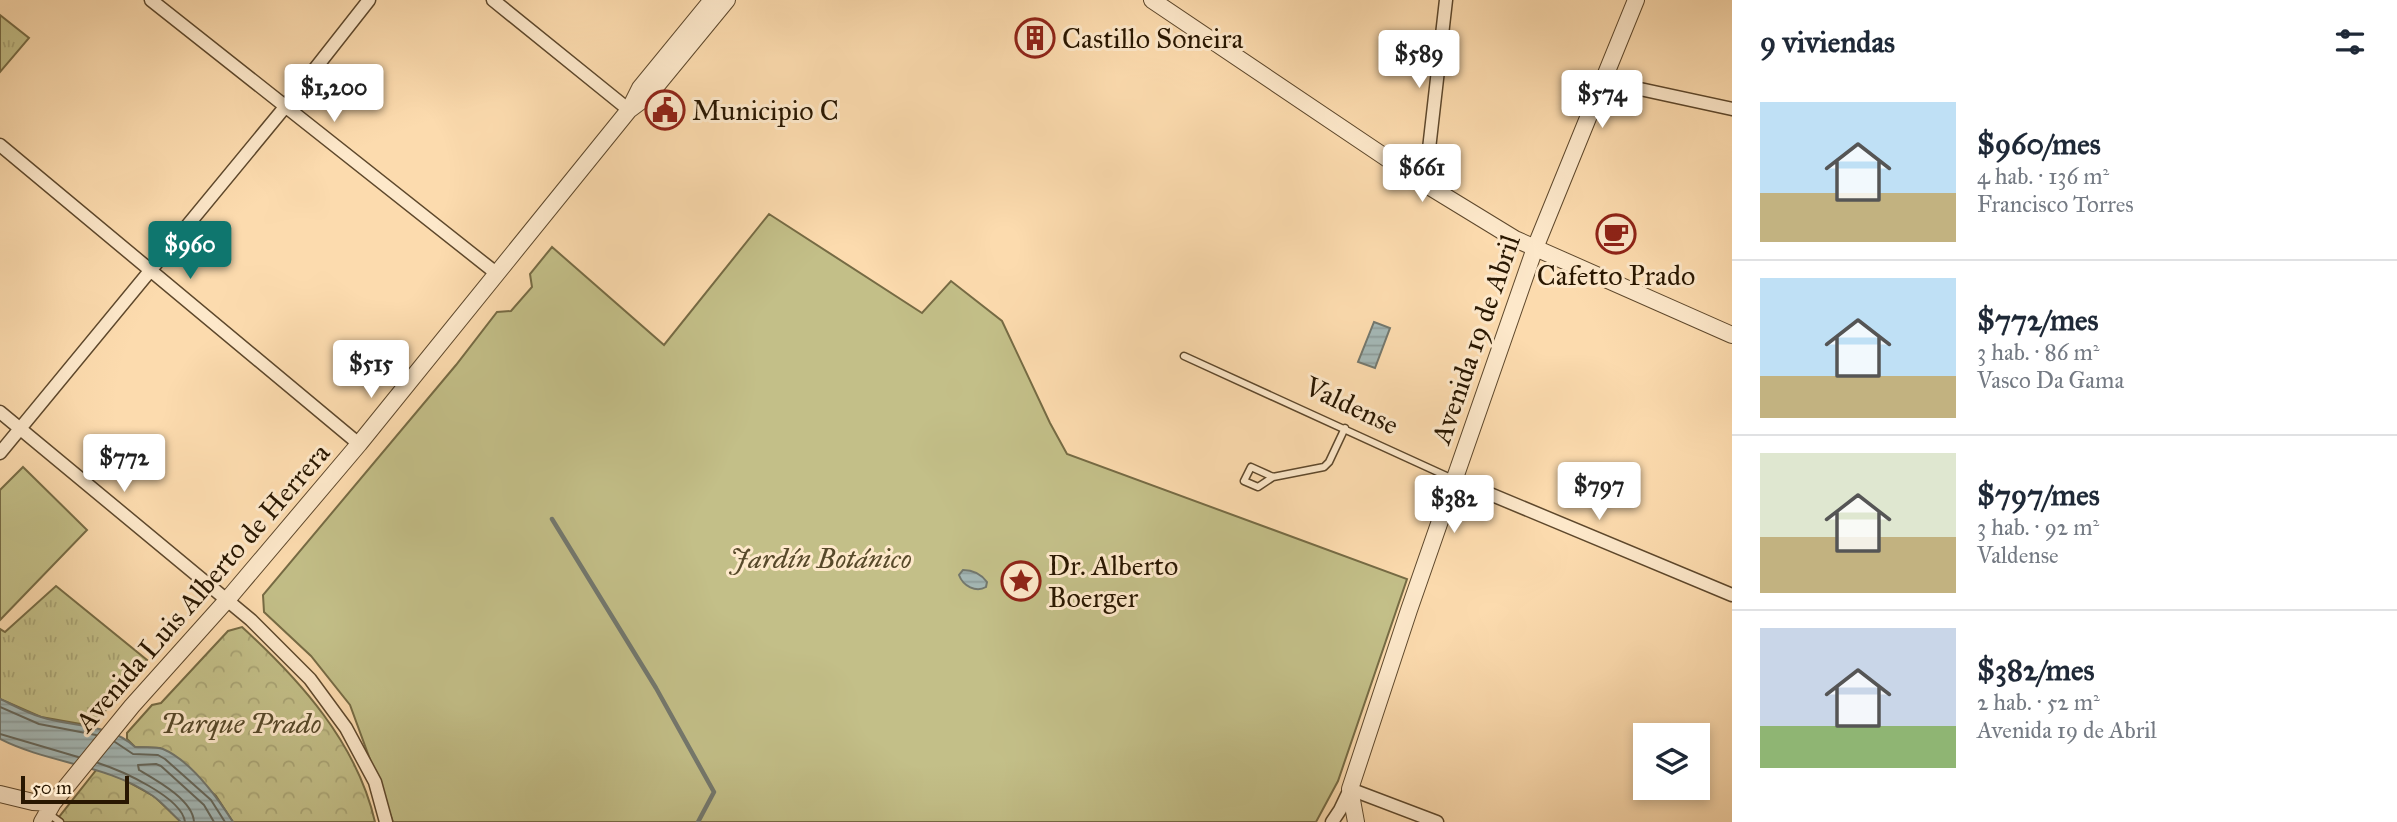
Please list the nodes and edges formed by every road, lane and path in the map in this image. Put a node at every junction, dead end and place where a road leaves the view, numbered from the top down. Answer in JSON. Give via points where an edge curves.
{"nodes":[{"id":1,"x":151,"y":0,"type":"edge"},
{"id":2,"x":369,"y":0,"type":"edge"},
{"id":3,"x":493,"y":0,"type":"edge"},
{"id":4,"x":712,"y":0,"type":"edge"},
{"id":5,"x":727,"y":0,"type":"edge"},
{"id":6,"x":1152,"y":0,"type":"edge"},
{"id":7,"x":1446,"y":0,"type":"edge"},
{"id":8,"x":1636,"y":0,"type":"edge"},
{"id":9,"x":1603,"y":81,"type":"junction"},
{"id":10,"x":285,"y":107,"type":"junction"},
{"id":11,"x":1732,"y":109,"type":"edge"},
{"id":12,"x":629,"y":110,"type":"junction"},
{"id":13,"x":0,"y":145,"type":"edge"},
{"id":14,"x":1425,"y":184,"type":"junction"},
{"id":15,"x":1535,"y":247,"type":"junction"},
{"id":16,"x":150,"y":269,"type":"junction"},
{"id":17,"x":496,"y":273,"type":"junction"},
{"id":18,"x":1732,"y":335,"type":"edge"},
{"id":19,"x":1184,"y":356,"type":"dead end"},
{"id":20,"x":0,"y":412,"type":"edge"},
{"id":21,"x":1345,"y":428,"type":"junction"},
{"id":22,"x":20,"y":429,"type":"junction"},
{"id":23,"x":359,"y":444,"type":"junction"},
{"id":24,"x":0,"y":453,"type":"edge"},
{"id":25,"x":1273,"y":477,"type":"dead end"},
{"id":26,"x":1454,"y":479,"type":"junction"},
{"id":27,"x":1732,"y":595,"type":"edge"},
{"id":28,"x":228,"y":600,"type":"junction"},
{"id":29,"x":1350,"y":789,"type":"junction"},
{"id":30,"x":0,"y":794,"type":"edge"},
{"id":31,"x":50,"y":815,"type":"edge"},
{"id":32,"x":386,"y":822,"type":"edge"},
{"id":33,"x":1332,"y":822,"type":"edge"},
{"id":34,"x":1356,"y":822,"type":"edge"},
{"id":35,"x":1437,"y":822,"type":"edge"}],
"edges":[{"from":1,"to":10,"type":"street"},
{"from":2,"to":10,"type":"street"},
{"from":3,"to":12,"type":"street"},
{"from":4,"to":12,"type":"street","name":"Avenida Luis Alberto de Herrera","via":[[640,88]]},
{"from":5,"to":12,"type":"street","name":"Avenida Luis Alberto de Herrera","via":[[649,95]]},
{"from":6,"to":14,"type":"street"},
{"from":7,"to":14,"type":"street"},
{"from":8,"to":9,"type":"street","name":"Avenida 19 de Abril"},
{"from":9,"to":11,"type":"street"},
{"from":9,"to":15,"type":"street","name":"Avenida 19 de Abril"},
{"from":10,"to":16,"type":"street"},
{"from":10,"to":17,"type":"street"},
{"from":12,"to":17,"type":"street","name":"Avenida Luis Alberto de Herrera"},
{"from":13,"to":16,"type":"street"},
{"from":14,"to":15,"type":"street"},
{"from":15,"to":18,"type":"street"},
{"from":15,"to":26,"type":"street","name":"Avenida 19 de Abril"},
{"from":16,"to":22,"type":"street"},
{"from":16,"to":23,"type":"street"},
{"from":17,"to":23,"type":"street","name":"Avenida Luis Alberto de Herrera"},
{"from":19,"to":21,"type":"lane","name":"Valdense"},
{"from":20,"to":22,"type":"street"},
{"from":21,"to":25,"type":"lane","via":[[1325,467]]},
{"from":21,"to":26,"type":"lane","name":"Valdense"},
{"from":22,"to":24,"type":"street"},
{"from":22,"to":28,"type":"street"},
{"from":23,"to":28,"type":"street","name":"Avenida Luis Alberto de Herrera"},
{"from":26,"to":27,"type":"street","name":"Valdense"},
{"from":26,"to":29,"type":"street","name":"Avenida 19 de Abril"},
{"from":28,"to":31,"type":"street","name":"Avenida Luis Alberto de Herrera","via":[[78,771]]},
{"from":28,"to":32,"type":"street","via":[[310,679],[346,728],[375,782]]},
{"from":29,"to":33,"type":"street"},
{"from":29,"to":34,"type":"street","name":"Avenida 19 de Abril"},
{"from":29,"to":35,"type":"street"},
{"from":30,"to":31,"type":"street","via":[[33,802]]}]}
